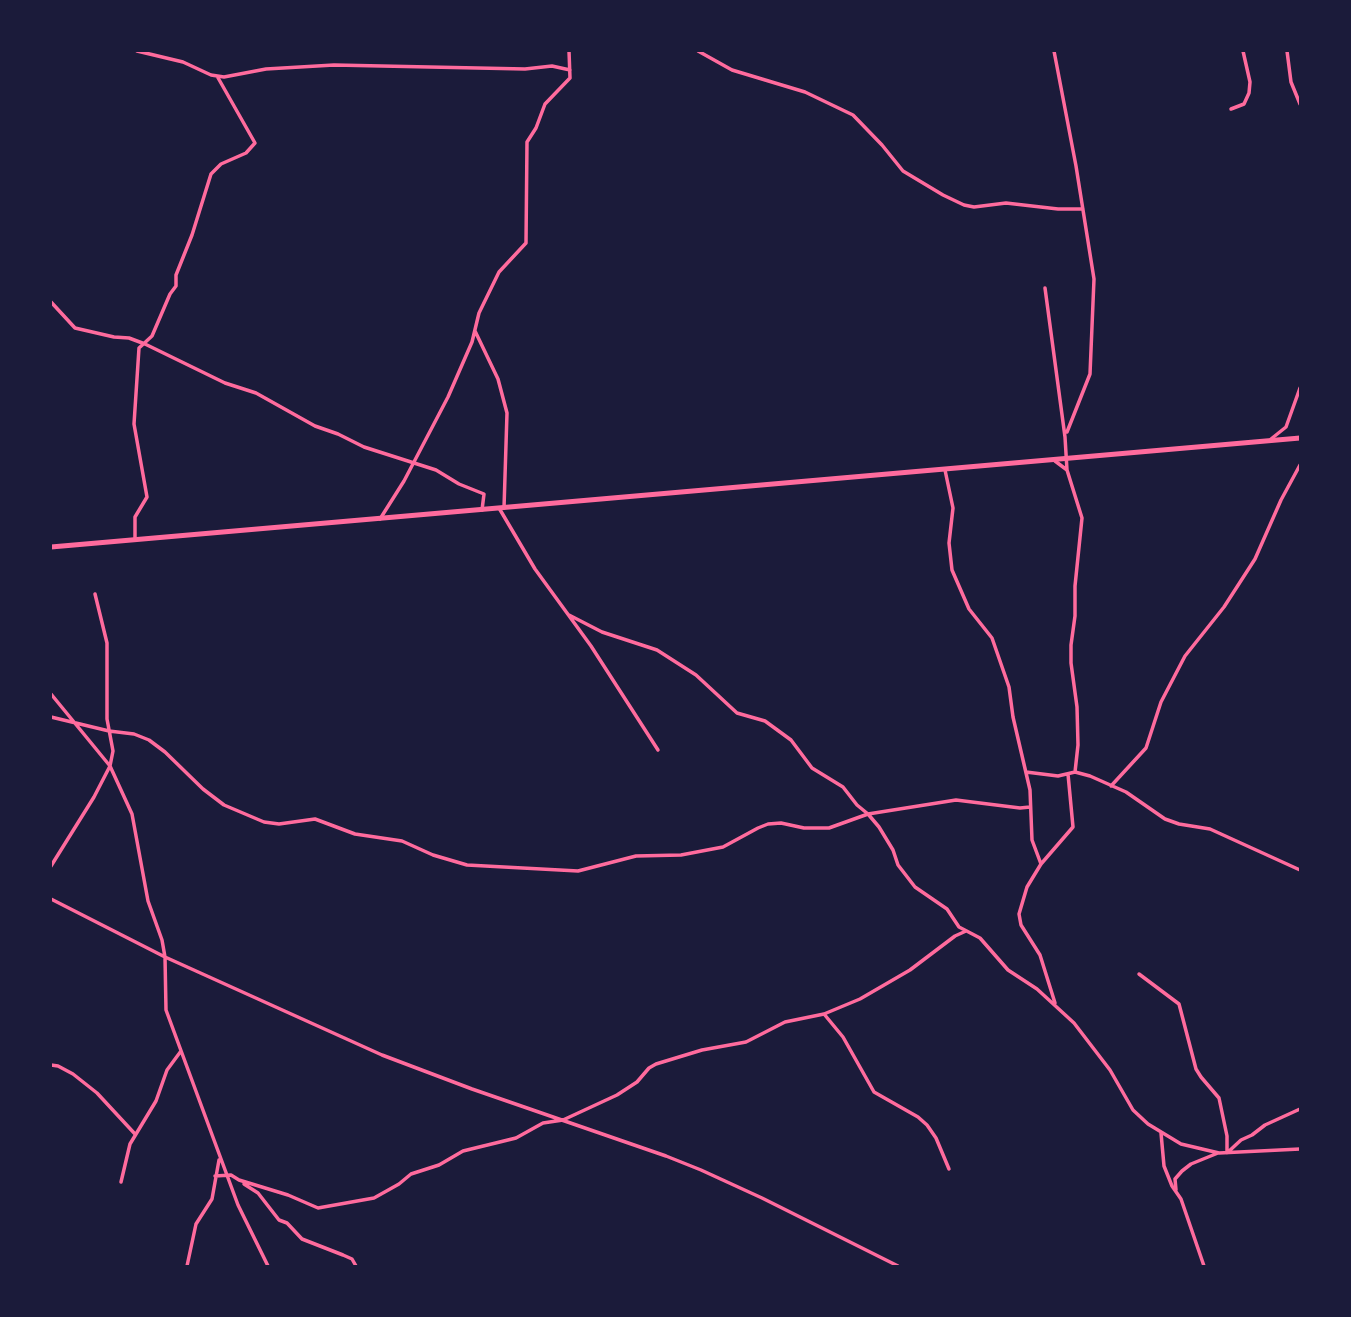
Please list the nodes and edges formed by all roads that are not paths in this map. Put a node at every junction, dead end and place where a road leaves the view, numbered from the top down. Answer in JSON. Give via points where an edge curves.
{"nodes":[{"id":1,"x":137,"y":51,"type":"edge"},
{"id":2,"x":569,"y":51,"type":"edge"},
{"id":3,"x":698,"y":51,"type":"edge"},
{"id":4,"x":1054,"y":51,"type":"edge"},
{"id":5,"x":1242,"y":51,"type":"edge"},
{"id":6,"x":1287,"y":51,"type":"edge"},
{"id":7,"x":570,"y":70,"type":"junction"},
{"id":8,"x":217,"y":76,"type":"junction"},
{"id":9,"x":1298,"y":95,"type":"edge"},
{"id":10,"x":1300,"y":104,"type":"edge"},
{"id":11,"x":1231,"y":109,"type":"dead end"},
{"id":12,"x":1083,"y":209,"type":"junction"},
{"id":13,"x":1045,"y":288,"type":"dead end"},
{"id":14,"x":51,"y":302,"type":"edge"},
{"id":15,"x":475,"y":331,"type":"junction"},
{"id":16,"x":144,"y":344,"type":"junction"},
{"id":17,"x":1300,"y":388,"type":"edge"},
{"id":18,"x":1286,"y":427,"type":"junction"},
{"id":19,"x":1065,"y":437,"type":"junction"},
{"id":20,"x":1298,"y":438,"type":"edge"},
{"id":21,"x":1267,"y":441,"type":"junction"},
{"id":22,"x":1067,"y":458,"type":"junction"},
{"id":23,"x":1052,"y":460,"type":"junction"},
{"id":24,"x":414,"y":461,"type":"junction"},
{"id":25,"x":1300,"y":465,"type":"edge"},
{"id":26,"x":945,"y":469,"type":"junction"},
{"id":27,"x":1068,"y":470,"type":"junction"},
{"id":28,"x":502,"y":508,"type":"junction"},
{"id":29,"x":482,"y":510,"type":"junction"},
{"id":30,"x":380,"y":519,"type":"junction"},
{"id":31,"x":135,"y":540,"type":"junction"},
{"id":32,"x":51,"y":548,"type":"edge"},
{"id":33,"x":95,"y":594,"type":"dead end"},
{"id":34,"x":569,"y":615,"type":"junction"},
{"id":35,"x":51,"y":694,"type":"edge"},
{"id":36,"x":51,"y":717,"type":"edge"},
{"id":37,"x":74,"y":721,"type":"junction"},
{"id":38,"x":109,"y":731,"type":"junction"},
{"id":39,"x":658,"y":750,"type":"dead end"},
{"id":40,"x":110,"y":765,"type":"junction"},
{"id":41,"x":1026,"y":772,"type":"junction"},
{"id":42,"x":1075,"y":772,"type":"junction"},
{"id":43,"x":1068,"y":774,"type":"junction"},
{"id":44,"x":1111,"y":786,"type":"junction"},
{"id":45,"x":1030,"y":807,"type":"junction"},
{"id":46,"x":868,"y":814,"type":"junction"},
{"id":47,"x":1041,"y":864,"type":"junction"},
{"id":48,"x":51,"y":866,"type":"edge"},
{"id":49,"x":1300,"y":870,"type":"edge"},
{"id":50,"x":51,"y":899,"type":"edge"},
{"id":51,"x":966,"y":931,"type":"junction"},
{"id":52,"x":165,"y":957,"type":"junction"},
{"id":53,"x":1139,"y":974,"type":"dead end"},
{"id":54,"x":1058,"y":1008,"type":"junction"},
{"id":55,"x":824,"y":1014,"type":"junction"},
{"id":56,"x":181,"y":1051,"type":"junction"},
{"id":57,"x":51,"y":1065,"type":"edge"},
{"id":58,"x":1300,"y":1109,"type":"edge"},
{"id":59,"x":563,"y":1120,"type":"junction"},
{"id":60,"x":1161,"y":1132,"type":"junction"},
{"id":61,"x":135,"y":1134,"type":"junction"},
{"id":62,"x":1300,"y":1149,"type":"edge"},
{"id":63,"x":1219,"y":1153,"type":"junction"},
{"id":64,"x":1227,"y":1153,"type":"junction"},
{"id":65,"x":219,"y":1155,"type":"junction"},
{"id":66,"x":949,"y":1169,"type":"dead end"},
{"id":67,"x":226,"y":1174,"type":"junction"},
{"id":68,"x":215,"y":1177,"type":"junction"},
{"id":69,"x":239,"y":1180,"type":"junction"},
{"id":70,"x":121,"y":1182,"type":"dead end"},
{"id":71,"x":1176,"y":1192,"type":"junction"},
{"id":72,"x":187,"y":1266,"type":"edge"},
{"id":73,"x":268,"y":1266,"type":"edge"},
{"id":74,"x":356,"y":1266,"type":"edge"},
{"id":75,"x":898,"y":1266,"type":"edge"},
{"id":76,"x":1204,"y":1266,"type":"edge"}],
"edges":[{"from":1,"to":8,"type":"street"},
{"from":2,"to":7,"type":"street"},
{"from":3,"to":12,"type":"street","via":[[732,70],[805,92],[853,116],[903,171],[964,205]]},
{"from":4,"to":12,"type":"street"},
{"from":5,"to":11,"type":"street","via":[[1250,93],[1244,104]]},
{"from":6,"to":9,"type":"street","via":[[1291,82]]},
{"from":7,"to":8,"type":"street","via":[[552,66],[334,65]]},
{"from":7,"to":15,"type":"street","via":[[568,81],[545,104],[527,142],[526,243],[499,272]]},
{"from":8,"to":16,"type":"street","via":[[255,143],[211,174],[176,286]]},
{"from":9,"to":10,"type":"street"},
{"from":12,"to":19,"type":"street","via":[[1094,279],[1090,374]]},
{"from":13,"to":19,"type":"street"},
{"from":14,"to":16,"type":"street","via":[[75,328]]},
{"from":15,"to":24,"type":"street","via":[[448,397]]},
{"from":15,"to":28,"type":"street","via":[[498,379],[507,413]]},
{"from":16,"to":24,"type":"street","via":[[256,393],[315,426]]},
{"from":16,"to":31,"type":"street","via":[[139,348],[134,424],[147,497],[135,517]]},
{"from":17,"to":18,"type":"street"},
{"from":18,"to":20,"type":"street"},
{"from":18,"to":21,"type":"street"},
{"from":19,"to":22,"type":"street"},
{"from":20,"to":21,"type":"street"},
{"from":21,"to":22,"type":"street"},
{"from":22,"to":23,"type":"street"},
{"from":22,"to":27,"type":"street"},
{"from":23,"to":26,"type":"street"},
{"from":23,"to":27,"type":"street"},
{"from":24,"to":29,"type":"street","via":[[484,494]]},
{"from":24,"to":30,"type":"street"},
{"from":25,"to":44,"type":"street","via":[[1255,559],[1185,656],[1161,702],[1146,748]]},
{"from":26,"to":28,"type":"street"},
{"from":26,"to":41,"type":"street","via":[[953,508],[952,570],[974,619],[985,628],[996,649],[1010,687]]},
{"from":27,"to":42,"type":"street","via":[[1082,518],[1071,645],[1077,707]]},
{"from":28,"to":29,"type":"street"},
{"from":28,"to":34,"type":"street","via":[[535,569]]},
{"from":29,"to":30,"type":"street"},
{"from":30,"to":31,"type":"street"},
{"from":31,"to":32,"type":"street"},
{"from":33,"to":38,"type":"street","via":[[107,643]]},
{"from":34,"to":39,"type":"street"},
{"from":34,"to":46,"type":"street","via":[[602,632],[657,650],[691,671],[737,713],[765,722],[791,740],[812,768],[844,787]]},
{"from":35,"to":37,"type":"street"},
{"from":36,"to":37,"type":"street"},
{"from":37,"to":38,"type":"street"},
{"from":37,"to":40,"type":"street"},
{"from":38,"to":40,"type":"street"},
{"from":38,"to":46,"type":"street","via":[[149,740],[224,805],[255,818],[279,824],[315,819],[355,834],[402,841],[467,866],[578,872],[636,856],[681,855],[723,847],[768,824],[819,829]]},
{"from":40,"to":48,"type":"street"},
{"from":40,"to":52,"type":"street","via":[[132,814],[148,901]]},
{"from":41,"to":43,"type":"street"},
{"from":41,"to":45,"type":"street"},
{"from":42,"to":43,"type":"street"},
{"from":42,"to":44,"type":"street"},
{"from":43,"to":47,"type":"street","via":[[1073,827]]},
{"from":44,"to":49,"type":"street","via":[[1165,819],[1210,829]]},
{"from":45,"to":46,"type":"street","via":[[956,800]]},
{"from":45,"to":47,"type":"street","via":[[1032,840]]},
{"from":46,"to":51,"type":"street","via":[[908,879],[947,909]]},
{"from":47,"to":54,"type":"street","via":[[1027,887],[1019,920],[1040,956]]},
{"from":50,"to":52,"type":"street"},
{"from":51,"to":54,"type":"street"},
{"from":51,"to":55,"type":"street","via":[[910,970]]},
{"from":52,"to":56,"type":"street","via":[[166,1010]]},
{"from":52,"to":59,"type":"street","via":[[415,1069]]},
{"from":53,"to":64,"type":"street","via":[[1178,1004],[1196,1069],[1219,1098]]},
{"from":54,"to":60,"type":"street","via":[[1096,1051],[1133,1110]]},
{"from":55,"to":59,"type":"street","via":[[785,1023],[746,1042],[656,1064],[617,1095]]},
{"from":55,"to":66,"type":"street","via":[[843,1037],[873,1092],[927,1125]]},
{"from":56,"to":61,"type":"street"},
{"from":56,"to":65,"type":"street"},
{"from":57,"to":61,"type":"street","via":[[74,1074]]},
{"from":58,"to":64,"type":"street","via":[[1265,1125]]},
{"from":59,"to":69,"type":"street","via":[[463,1151],[411,1174],[374,1198],[318,1208]]},
{"from":59,"to":75,"type":"street","via":[[701,1170]]},
{"from":60,"to":63,"type":"street","via":[[1181,1144]]},
{"from":60,"to":71,"type":"street","via":[[1164,1166]]},
{"from":61,"to":70,"type":"street"},
{"from":62,"to":64,"type":"street"},
{"from":63,"to":64,"type":"street"},
{"from":63,"to":71,"type":"street","via":[[1182,1171],[1175,1179]]},
{"from":65,"to":67,"type":"street"},
{"from":65,"to":68,"type":"street"},
{"from":67,"to":68,"type":"street"},
{"from":67,"to":69,"type":"street"},
{"from":67,"to":73,"type":"street"},
{"from":68,"to":72,"type":"street","via":[[212,1199],[196,1224]]},
{"from":69,"to":74,"type":"street","via":[[302,1239],[352,1259]]},
{"from":71,"to":76,"type":"street"}]}
